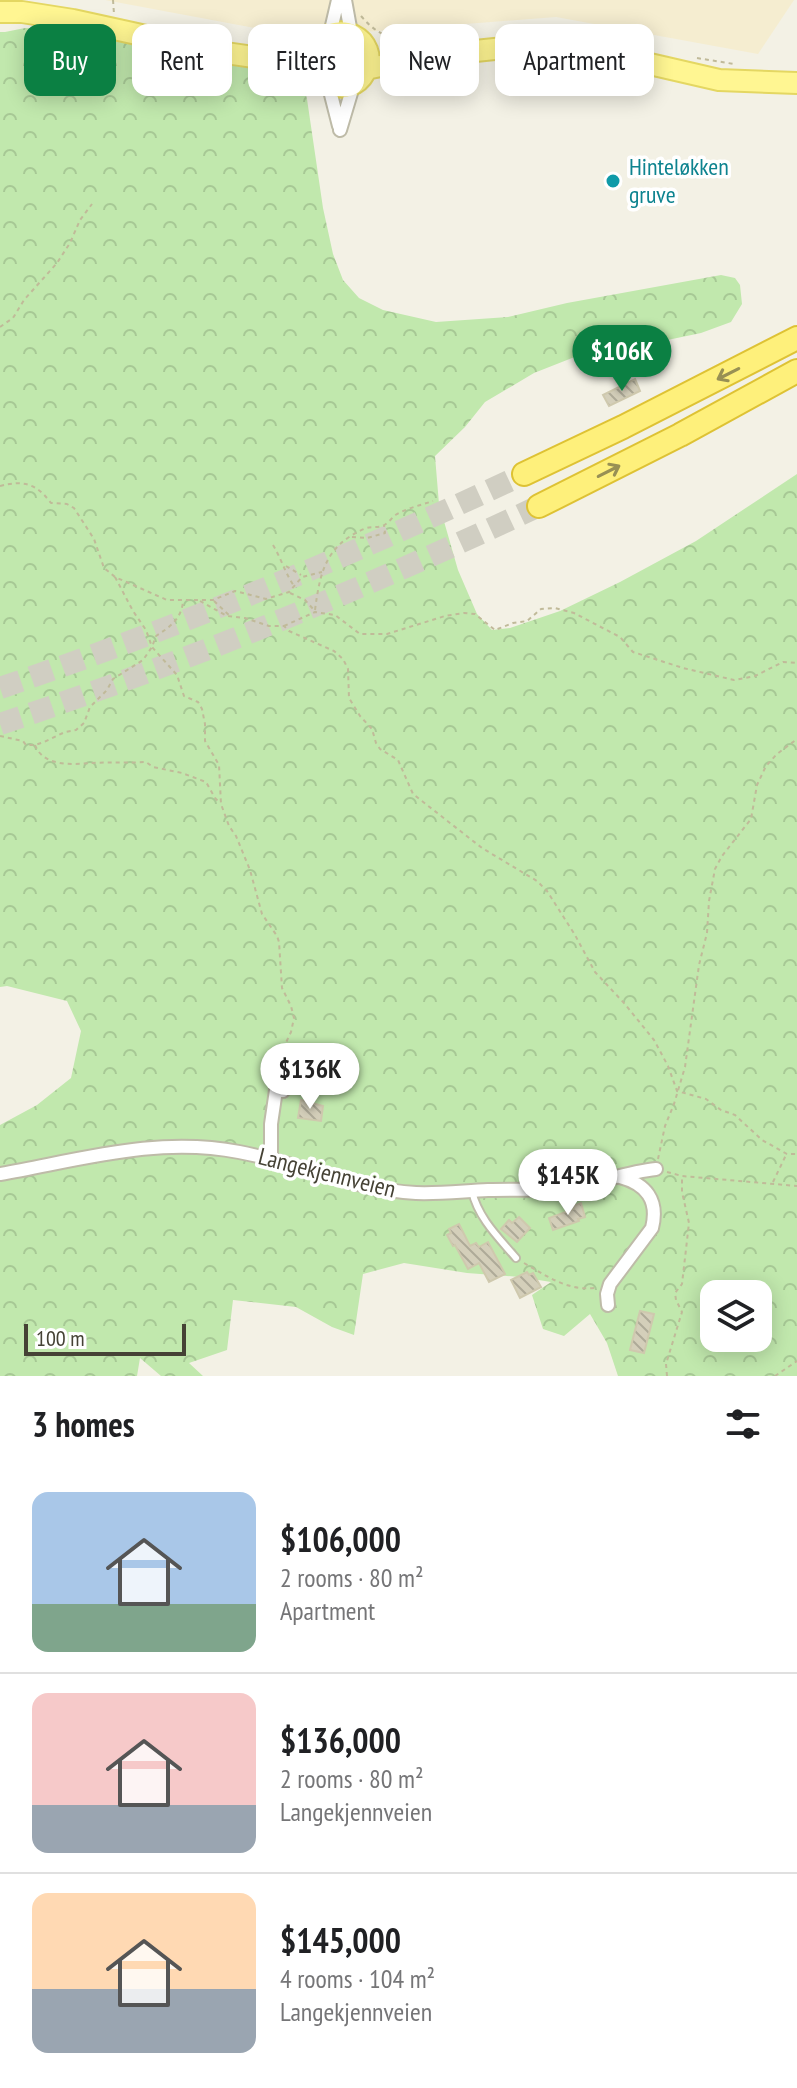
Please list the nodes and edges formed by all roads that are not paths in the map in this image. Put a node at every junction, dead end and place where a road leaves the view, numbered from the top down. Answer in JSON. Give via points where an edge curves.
{"nodes":[{"id":1,"x":338,"y":0,"type":"edge"},
{"id":2,"x":345,"y":0,"type":"edge"},
{"id":3,"x":0,"y":5,"type":"edge"},
{"id":4,"x":0,"y":12,"type":"edge"},
{"id":5,"x":22,"y":12,"type":"junction"},
{"id":6,"x":345,"y":24,"type":"edge"},
{"id":7,"x":347,"y":24,"type":"edge"},
{"id":8,"x":479,"y":51,"type":"edge"},
{"id":9,"x":248,"y":56,"type":"edge"},
{"id":10,"x":797,"y":83,"type":"edge"},
{"id":11,"x":328,"y":96,"type":"edge"},
{"id":12,"x":353,"y":96,"type":"edge"},
{"id":13,"x":797,"y":338,"type":"edge"},
{"id":14,"x":797,"y":371,"type":"edge"},
{"id":15,"x":524,"y":474,"type":"tunnel mouth"},
{"id":16,"x":539,"y":506,"type":"tunnel mouth"},
{"id":17,"x":279,"y":1090,"type":"road end"},
{"id":18,"x":271,"y":1159,"type":"junction"},
{"id":19,"x":656,"y":1169,"type":"road end"},
{"id":20,"x":0,"y":1174,"type":"edge"},
{"id":21,"x":620,"y":1177,"type":"junction"},
{"id":22,"x":472,"y":1191,"type":"junction"},
{"id":23,"x":516,"y":1258,"type":"road end"},
{"id":24,"x":608,"y":1305,"type":"dead end"}],
"edges":[{"from":1,"to":6,"type":"street"},
{"from":2,"to":7,"type":"street"},
{"from":3,"to":5,"type":"main road"},
{"from":4,"to":5,"type":"main road"},
{"from":5,"to":9,"type":"main road"},
{"from":8,"to":10,"type":"main road","via":[[558,47],[719,80]]},
{"from":11,"to":12,"type":"street","via":[[340,130]]},
{"from":13,"to":15,"type":"highway","one_way":true},
{"from":16,"to":14,"type":"highway","one_way":true},
{"from":17,"to":18,"type":"street","via":[[271,1124]]},
{"from":18,"to":20,"type":"street","name":"Langekjennveien","via":[[186,1146],[116,1151]]},
{"from":18,"to":22,"type":"street","name":"Langekjennveien","via":[[390,1190]]},
{"from":19,"to":21,"type":"street","name":"Langekjennveien"},
{"from":21,"to":22,"type":"street","name":"Langekjennveien","via":[[567,1188]]},
{"from":21,"to":24,"type":"street","via":[[645,1190],[655,1211],[652,1228],[610,1284]]},
{"from":22,"to":23,"type":"lane","via":[[491,1229]]}]}
